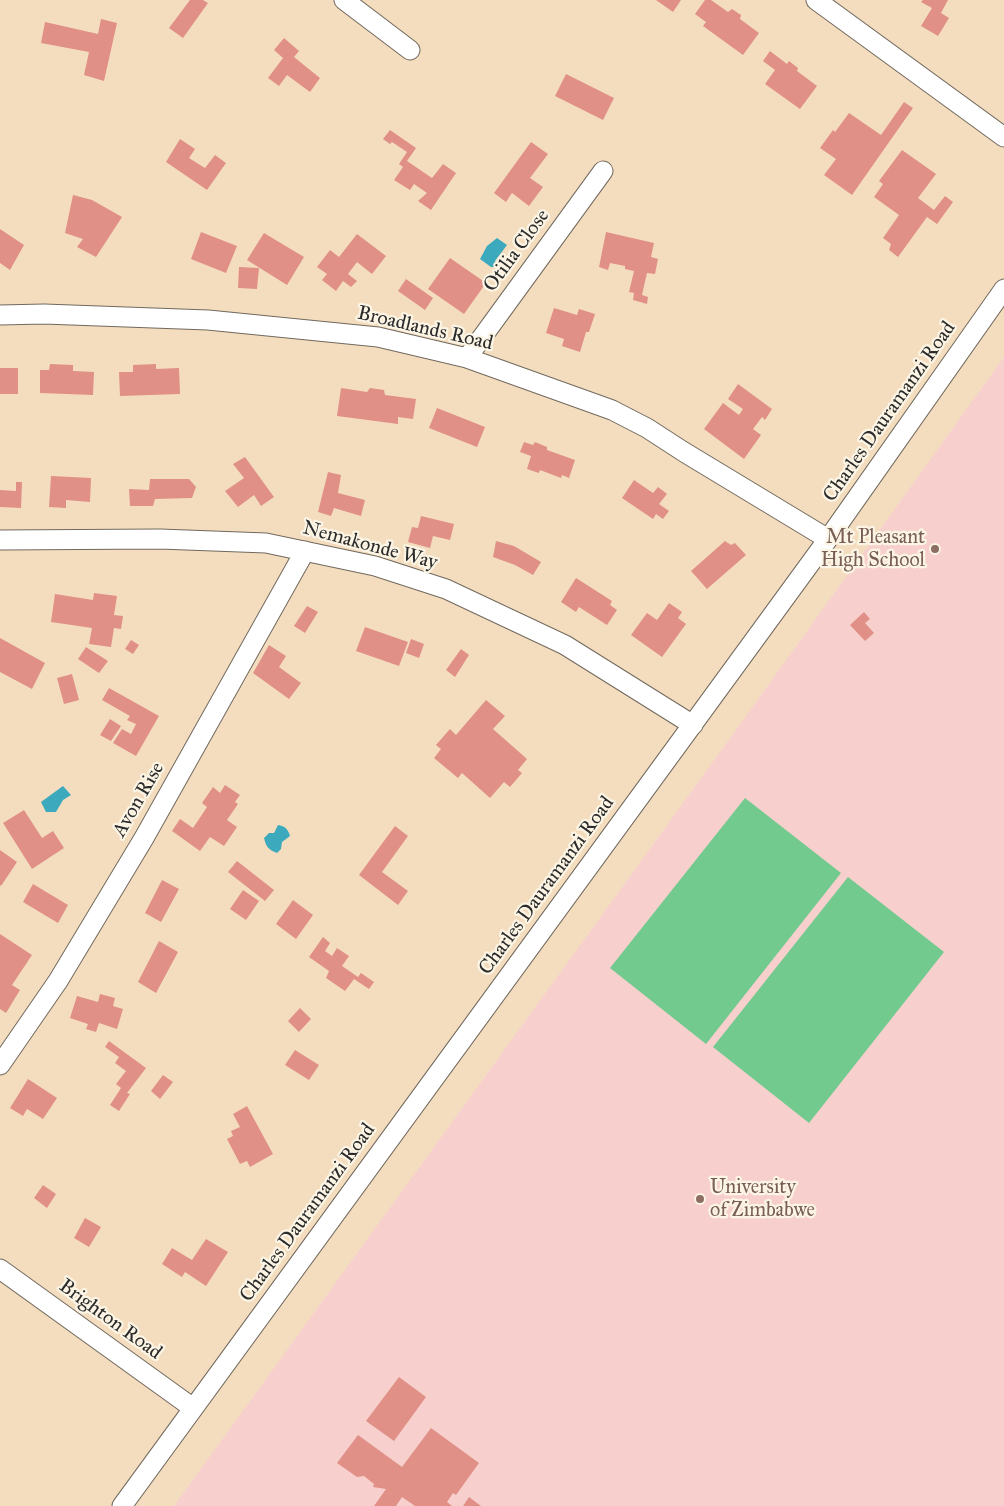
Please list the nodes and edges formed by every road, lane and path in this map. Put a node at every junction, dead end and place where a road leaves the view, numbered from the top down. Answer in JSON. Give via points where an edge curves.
{"nodes":[{"id":1,"x":344,"y":0,"type":"edge"},
{"id":2,"x":816,"y":0,"type":"edge"},
{"id":3,"x":410,"y":50,"type":"dead end"},
{"id":4,"x":1004,"y":137,"type":"edge"},
{"id":5,"x":604,"y":170,"type":"dead end"},
{"id":6,"x":1004,"y":289,"type":"edge"},
{"id":7,"x":0,"y":315,"type":"edge"},
{"id":8,"x":468,"y":358,"type":"junction"},
{"id":9,"x":828,"y":539,"type":"junction"},
{"id":10,"x":1,"y":543,"type":"edge"},
{"id":11,"x":305,"y":551,"type":"junction"},
{"id":12,"x":693,"y":725,"type":"junction"},
{"id":13,"x":0,"y":1065,"type":"edge"},
{"id":14,"x":0,"y":1269,"type":"edge"},
{"id":15,"x":193,"y":1408,"type":"junction"},
{"id":16,"x":122,"y":1506,"type":"edge"}],
"edges":[{"from":1,"to":3,"type":"street"},
{"from":2,"to":4,"type":"street"},
{"from":5,"to":8,"type":"street","name":"Otilia Close"},
{"from":6,"to":9,"type":"street","name":"Charles Dauramanzi Road"},
{"from":7,"to":8,"type":"street","name":"Broadlands Road","via":[[208,320],[378,337]]},
{"from":8,"to":9,"type":"street","name":"Broadlands Road","via":[[612,410]]},
{"from":9,"to":12,"type":"street","name":"Charles Dauramanzi Road"},
{"from":10,"to":11,"type":"street","name":"Nemakonde Way","via":[[160,539],[266,543]]},
{"from":11,"to":12,"type":"street","name":"Nemakonde Way","via":[[375,566],[446,589],[565,645]]},
{"from":11,"to":13,"type":"street","name":"Avon Rise","via":[[138,847],[58,981]]},
{"from":12,"to":15,"type":"street","name":"Charles Dauramanzi Road"},
{"from":14,"to":15,"type":"street","name":"Brighton Road"},
{"from":15,"to":16,"type":"street","name":"Charles Dauramanzi Road"}]}
